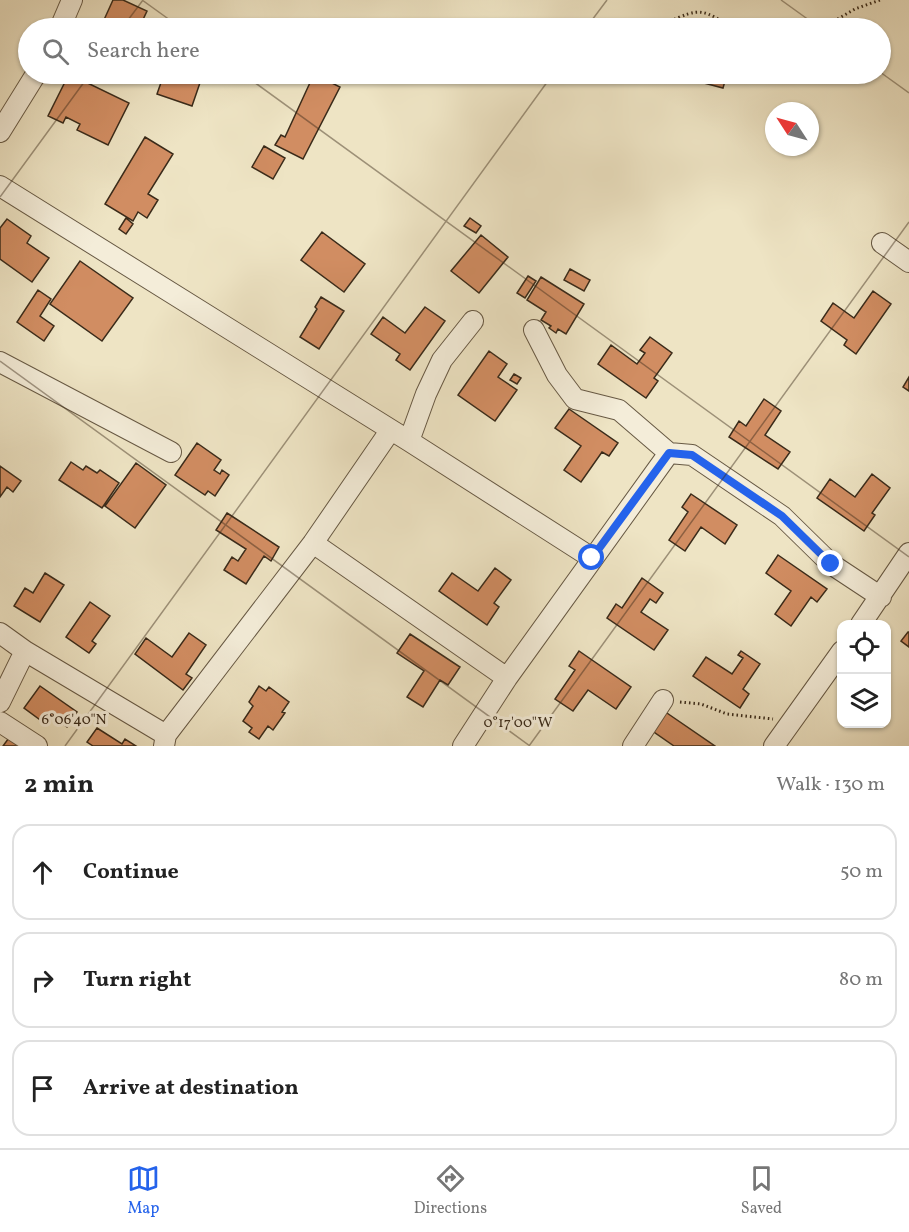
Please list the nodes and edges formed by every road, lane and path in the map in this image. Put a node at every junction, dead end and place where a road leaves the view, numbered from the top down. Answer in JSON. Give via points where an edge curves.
{"nodes":[{"id":1,"x":72,"y":0,"type":"edge"},
{"id":2,"x":880,"y":0,"type":"edge"},
{"id":3,"x":64,"y":18,"type":"edge"},
{"id":4,"x":677,"y":18,"type":"edge"},
{"id":5,"x":716,"y":18,"type":"edge"},
{"id":6,"x":839,"y":18,"type":"edge"},
{"id":7,"x":30,"y":84,"type":"edge"},
{"id":8,"x":0,"y":132,"type":"edge"},
{"id":9,"x":0,"y":186,"type":"edge"},
{"id":10,"x":882,"y":243,"type":"dead end"},
{"id":11,"x":909,"y":262,"type":"edge"},
{"id":12,"x":473,"y":321,"type":"dead end"},
{"id":13,"x":534,"y":330,"type":"dead end"},
{"id":14,"x":0,"y":362,"type":"edge"},
{"id":15,"x":390,"y":430,"type":"junction"},
{"id":16,"x":409,"y":441,"type":"junction"},
{"id":17,"x":171,"y":452,"type":"dead end"},
{"id":18,"x":669,"y":453,"type":"junction"},
{"id":19,"x":313,"y":543,"type":"junction"},
{"id":20,"x":909,"y":553,"type":"edge"},
{"id":21,"x":592,"y":558,"type":"junction"},
{"id":22,"x":881,"y":597,"type":"junction"},
{"id":23,"x":864,"y":620,"type":"edge"},
{"id":24,"x":0,"y":633,"type":"edge"},
{"id":25,"x":25,"y":651,"type":"junction"},
{"id":26,"x":837,"y":658,"type":"edge"},
{"id":27,"x":507,"y":678,"type":"junction"},
{"id":28,"x":663,"y":700,"type":"joint"},
{"id":29,"x":0,"y":702,"type":"edge"},
{"id":30,"x":0,"y":722,"type":"edge"},
{"id":31,"x":789,"y":723,"type":"junction"},
{"id":32,"x":165,"y":741,"type":"edge"},
{"id":33,"x":37,"y":746,"type":"edge"},
{"id":34,"x":463,"y":746,"type":"edge"},
{"id":35,"x":633,"y":746,"type":"edge"},
{"id":36,"x":774,"y":746,"type":"edge"}],
"edges":[{"from":1,"to":3,"type":"street"},
{"from":2,"to":6,"type":"path"},
{"from":4,"to":5,"type":"path","via":[[704,12]]},
{"from":7,"to":8,"type":"street"},
{"from":9,"to":15,"type":"street"},
{"from":10,"to":11,"type":"street"},
{"from":12,"to":16,"type":"street","via":[[442,360]]},
{"from":13,"to":18,"type":"street","via":[[557,375],[575,399],[619,410]]},
{"from":14,"to":17,"type":"street"},
{"from":15,"to":16,"type":"street"},
{"from":15,"to":19,"type":"street"},
{"from":16,"to":21,"type":"street"},
{"from":18,"to":21,"type":"street"},
{"from":18,"to":22,"type":"street","via":[[692,455],[782,516],[831,564]]},
{"from":19,"to":27,"type":"street"},
{"from":19,"to":32,"type":"street"},
{"from":20,"to":22,"type":"street"},
{"from":21,"to":27,"type":"street"},
{"from":22,"to":23,"type":"street"},
{"from":24,"to":25,"type":"street"},
{"from":25,"to":29,"type":"street"},
{"from":25,"to":32,"type":"street"},
{"from":26,"to":31,"type":"street"},
{"from":27,"to":34,"type":"street"},
{"from":28,"to":31,"type":"path"},
{"from":28,"to":35,"type":"street"},
{"from":30,"to":33,"type":"street"},
{"from":31,"to":36,"type":"street"}]}
